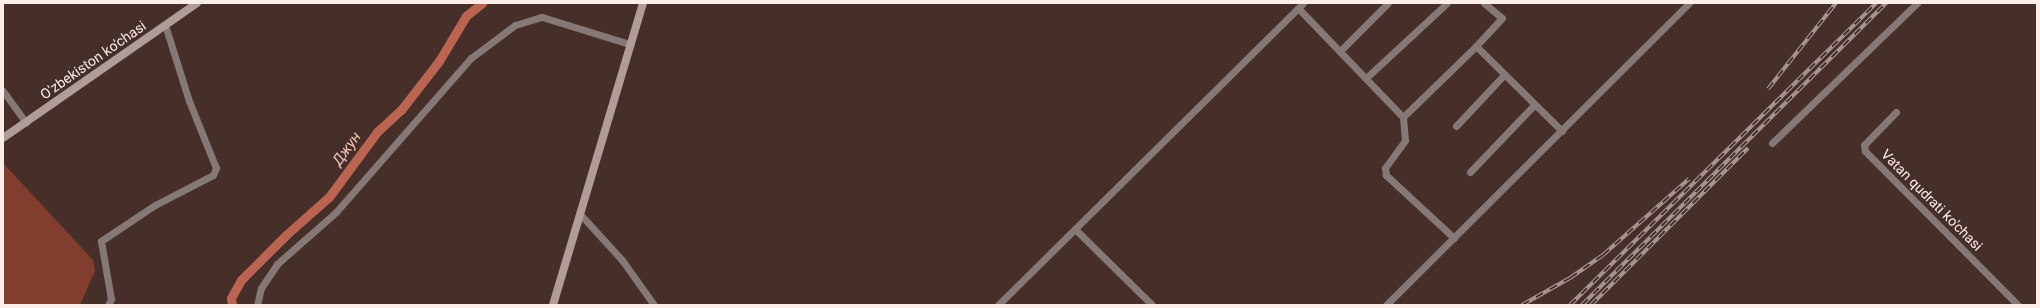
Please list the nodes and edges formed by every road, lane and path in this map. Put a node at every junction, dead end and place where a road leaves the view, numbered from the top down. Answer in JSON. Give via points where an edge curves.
{"nodes":[{"id":1,"x":197,"y":3,"type":"edge"},
{"id":2,"x":643,"y":3,"type":"edge"},
{"id":3,"x":1388,"y":3,"type":"edge"},
{"id":4,"x":1447,"y":3,"type":"edge"},
{"id":5,"x":1484,"y":3,"type":"edge"},
{"id":6,"x":1689,"y":3,"type":"edge"},
{"id":7,"x":1917,"y":3,"type":"edge"},
{"id":8,"x":1301,"y":6,"type":"edge"},
{"id":9,"x":165,"y":25,"type":"junction"},
{"id":10,"x":630,"y":44,"type":"junction"},
{"id":11,"x":1476,"y":46,"type":"junction"},
{"id":12,"x":1341,"y":50,"type":"junction"},
{"id":13,"x":1504,"y":76,"type":"junction"},
{"id":14,"x":1366,"y":78,"type":"junction"},
{"id":15,"x":3,"y":91,"type":"edge"},
{"id":16,"x":1534,"y":104,"type":"junction"},
{"id":17,"x":1896,"y":112,"type":"dead end"},
{"id":18,"x":1402,"y":117,"type":"junction"},
{"id":19,"x":26,"y":123,"type":"junction"},
{"id":20,"x":1456,"y":126,"type":"dead end"},
{"id":21,"x":1562,"y":131,"type":"junction"},
{"id":22,"x":3,"y":138,"type":"edge"},
{"id":23,"x":1772,"y":143,"type":"dead end"},
{"id":24,"x":1470,"y":172,"type":"dead end"},
{"id":25,"x":580,"y":214,"type":"junction"},
{"id":26,"x":1075,"y":229,"type":"junction"},
{"id":27,"x":1454,"y":238,"type":"junction"},
{"id":28,"x":108,"y":305,"type":"edge"},
{"id":29,"x":257,"y":305,"type":"edge"},
{"id":30,"x":553,"y":305,"type":"edge"},
{"id":31,"x":654,"y":305,"type":"edge"},
{"id":32,"x":998,"y":305,"type":"edge"},
{"id":33,"x":1152,"y":305,"type":"edge"},
{"id":34,"x":1386,"y":305,"type":"edge"},
{"id":35,"x":2018,"y":305,"type":"edge"}],
"edges":[{"from":1,"to":9,"type":"main road","name":"O'zbekiston ko'chasi"},
{"from":2,"to":10,"type":"main road"},
{"from":3,"to":12,"type":"street"},
{"from":4,"to":14,"type":"street"},
{"from":5,"to":11,"type":"street","via":[[1502,18]]},
{"from":6,"to":21,"type":"street"},
{"from":7,"to":23,"type":"street"},
{"from":8,"to":12,"type":"street"},
{"from":8,"to":26,"type":"street"},
{"from":9,"to":19,"type":"main road","name":"O'zbekiston ko'chasi"},
{"from":9,"to":28,"type":"street","via":[[189,101],[216,168],[213,174],[155,205],[101,241],[111,298]]},
{"from":10,"to":25,"type":"main road"},
{"from":10,"to":29,"type":"street","via":[[542,17],[515,25],[471,58],[336,212],[277,264],[261,288]]},
{"from":11,"to":13,"type":"street"},
{"from":11,"to":18,"type":"street"},
{"from":12,"to":14,"type":"street"},
{"from":13,"to":16,"type":"street"},
{"from":13,"to":20,"type":"street"},
{"from":14,"to":18,"type":"street"},
{"from":15,"to":19,"type":"street"},
{"from":16,"to":21,"type":"street"},
{"from":16,"to":24,"type":"street"},
{"from":17,"to":35,"type":"street","name":"Vatan qudrati ko'chasi","via":[[1864,145],[1864,151]]},
{"from":18,"to":27,"type":"street","via":[[1405,140],[1385,168],[1386,174]]},
{"from":19,"to":22,"type":"main road","name":"O'zbekiston ko'chasi"},
{"from":21,"to":27,"type":"street"},
{"from":25,"to":30,"type":"main road"},
{"from":25,"to":31,"type":"street","via":[[622,260]]},
{"from":26,"to":32,"type":"street"},
{"from":26,"to":33,"type":"street"},
{"from":27,"to":34,"type":"street"}]}
